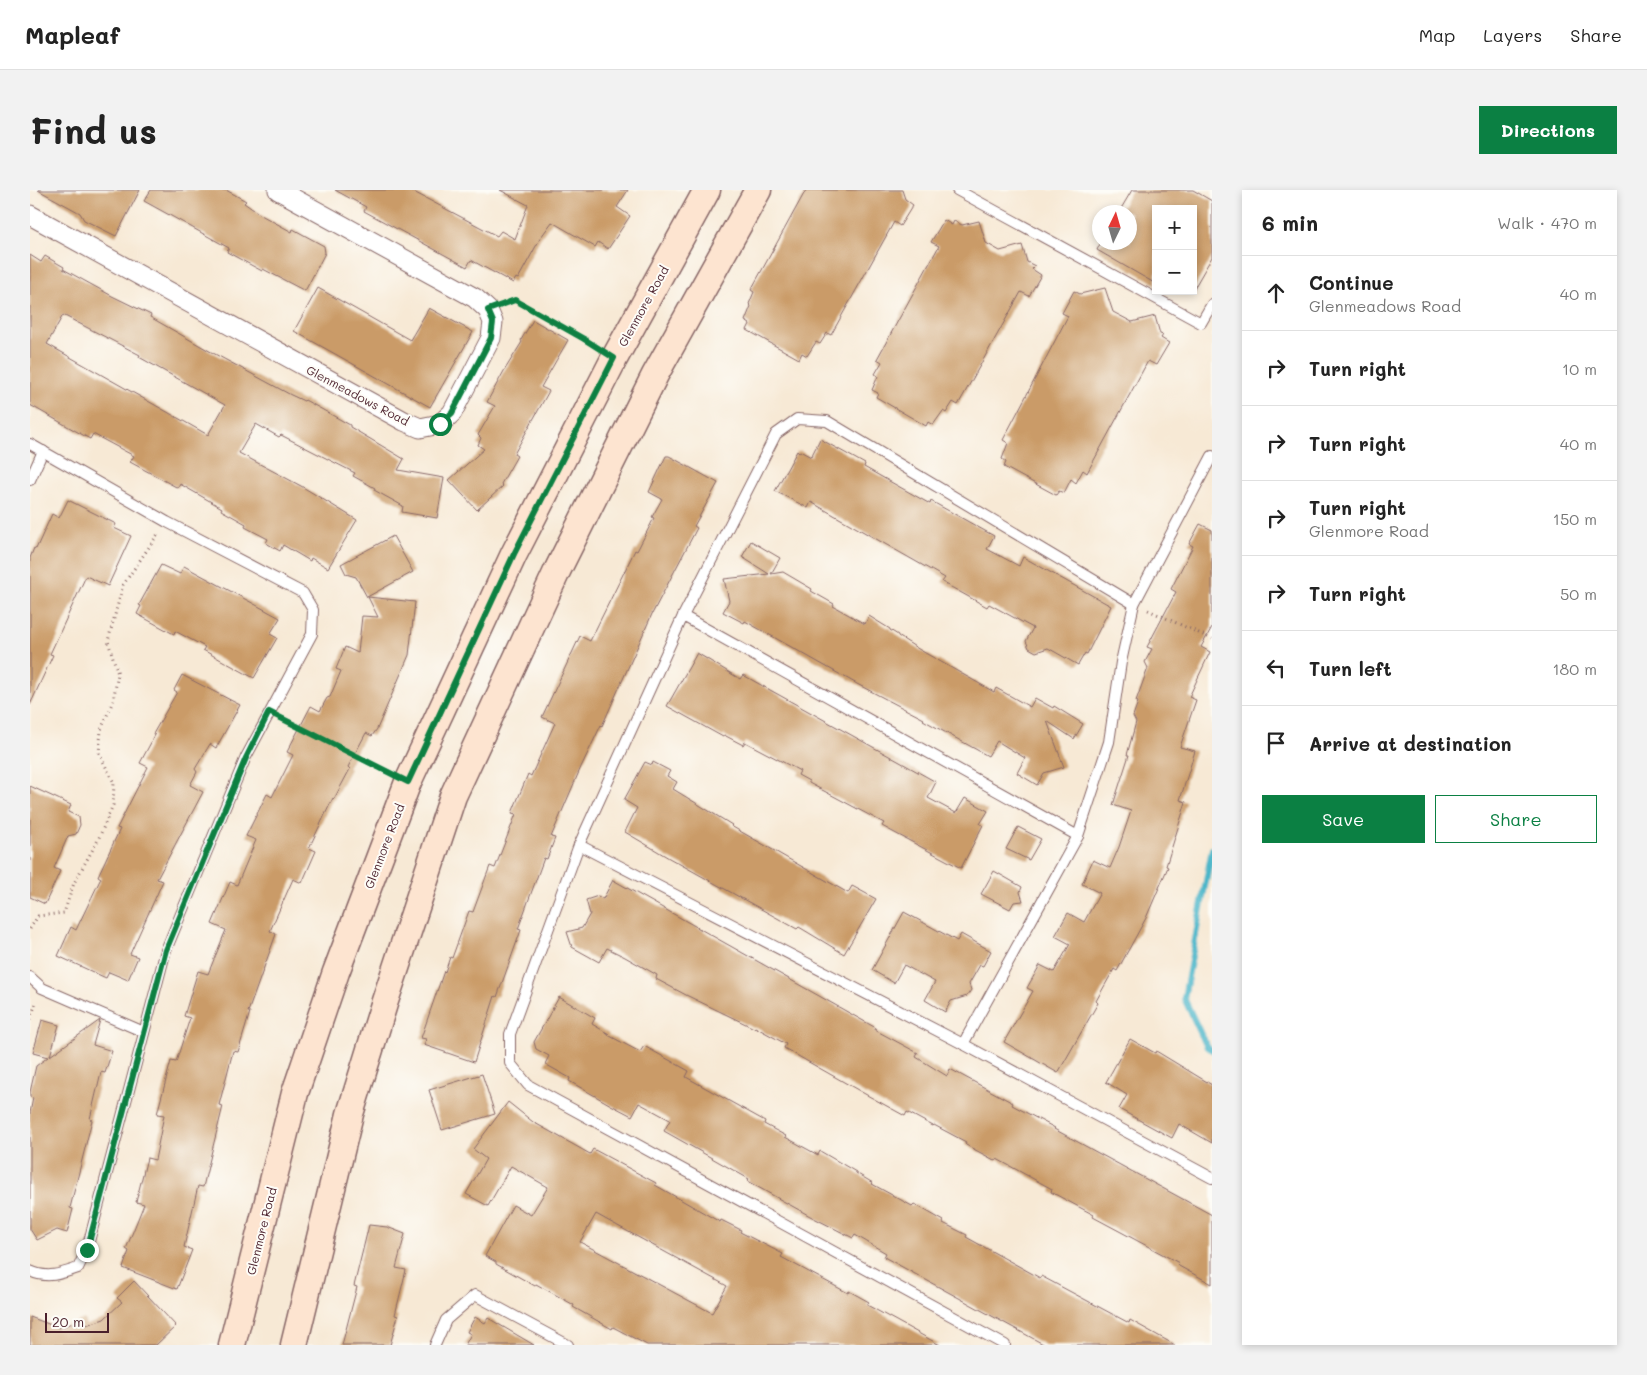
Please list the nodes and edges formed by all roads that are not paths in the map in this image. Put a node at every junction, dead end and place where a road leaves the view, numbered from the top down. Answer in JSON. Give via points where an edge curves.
{"nodes":[{"id":1,"x":278,"y":190,"type":"edge"},
{"id":2,"x":708,"y":190,"type":"edge"},
{"id":3,"x":758,"y":190,"type":"edge"},
{"id":4,"x":957,"y":190,"type":"edge"},
{"id":5,"x":30,"y":216,"type":"edge"},
{"id":6,"x":1212,"y":304,"type":"edge"},
{"id":7,"x":30,"y":444,"type":"edge"},
{"id":8,"x":43,"y":451,"type":"junction"},
{"id":9,"x":1212,"y":456,"type":"edge"},
{"id":10,"x":30,"y":480,"type":"edge"},
{"id":11,"x":1134,"y":604,"type":"junction"},
{"id":12,"x":683,"y":616,"type":"junction"},
{"id":13,"x":1078,"y":836,"type":"junction"},
{"id":14,"x":579,"y":844,"type":"junction"},
{"id":15,"x":30,"y":977,"type":"edge"},
{"id":16,"x":144,"y":1032,"type":"junction"},
{"id":17,"x":963,"y":1044,"type":"junction"},
{"id":18,"x":1212,"y":1178,"type":"edge"},
{"id":19,"x":30,"y":1271,"type":"edge"},
{"id":20,"x":232,"y":1345,"type":"edge"},
{"id":21,"x":294,"y":1345,"type":"edge"},
{"id":22,"x":435,"y":1345,"type":"edge"},
{"id":23,"x":568,"y":1345,"type":"edge"},
{"id":24,"x":1005,"y":1345,"type":"edge"}],
"edges":[{"from":1,"to":5,"type":"street","name":"Glenmeadows Road","via":[[475,298],[488,310],[493,322],[491,338],[452,413],[440,424],[420,428],[404,421]]},
{"from":2,"to":20,"type":"main road","name":"Glenmore Road","via":[[614,358],[514,554],[408,782],[336,972],[295,1093]]},
{"from":3,"to":21,"type":"main road","via":[[655,375],[558,569],[452,796],[350,1114]]},
{"from":4,"to":6,"type":"lane","via":[[1201,323]]},
{"from":7,"to":8,"type":"lane"},
{"from":8,"to":10,"type":"lane"},
{"from":8,"to":16,"type":"lane","via":[[167,522],[303,593],[312,610],[312,634],[246,758],[166,950]]},
{"from":9,"to":11,"type":"lane"},
{"from":11,"to":12,"type":"lane","via":[[827,421],[797,418],[776,434]]},
{"from":11,"to":13,"type":"lane","via":[[1120,662],[1109,742]]},
{"from":12,"to":13,"type":"lane"},
{"from":12,"to":14,"type":"lane"},
{"from":13,"to":17,"type":"lane"},
{"from":14,"to":17,"type":"lane"},
{"from":14,"to":24,"type":"lane","via":[[510,1034],[510,1063],[528,1085]]},
{"from":15,"to":16,"type":"lane","via":[[42,988]]},
{"from":16,"to":19,"type":"lane","via":[[87,1250],[78,1268],[40,1276]]},
{"from":17,"to":18,"type":"lane"},
{"from":22,"to":23,"type":"lane","via":[[446,1320],[475,1295]]}]}
